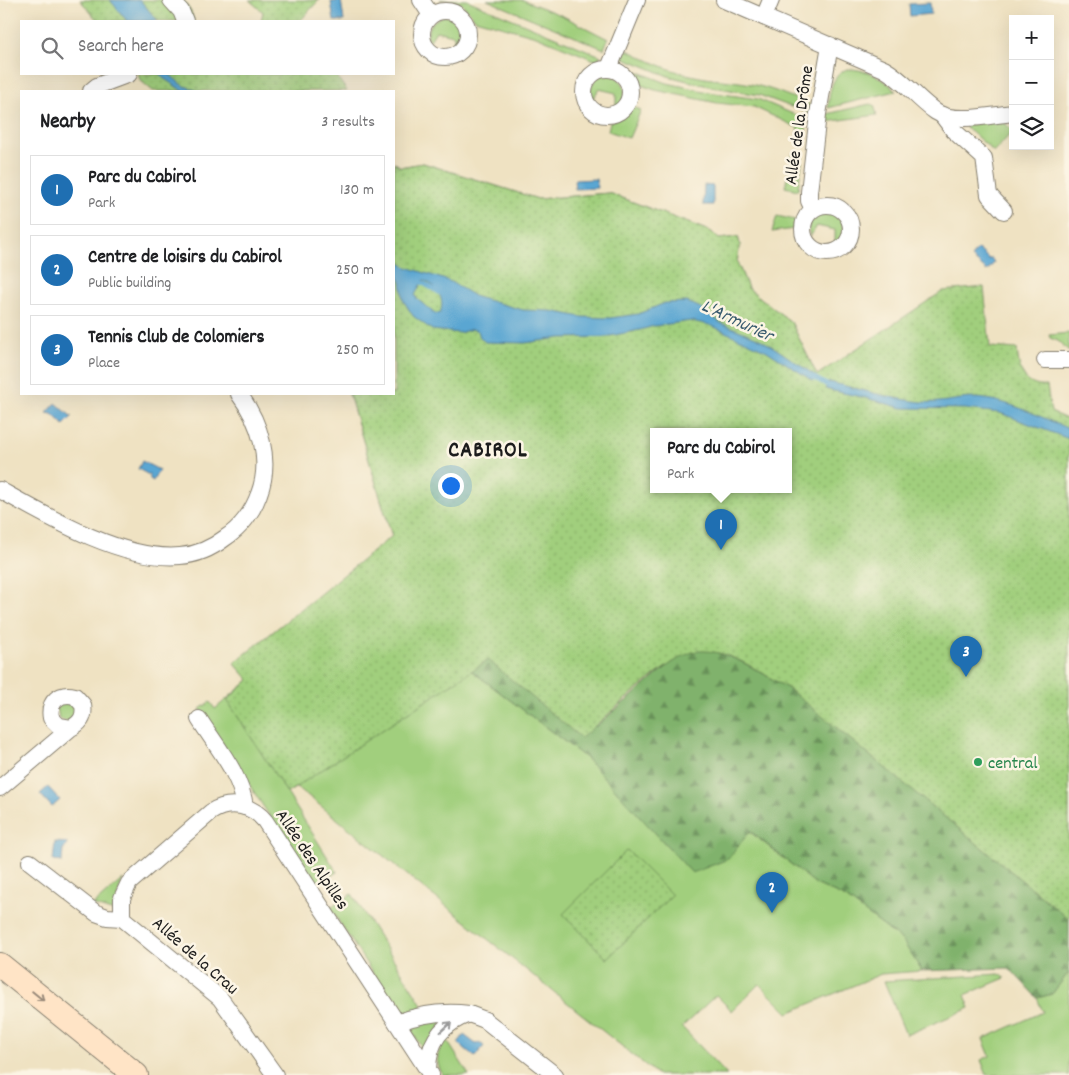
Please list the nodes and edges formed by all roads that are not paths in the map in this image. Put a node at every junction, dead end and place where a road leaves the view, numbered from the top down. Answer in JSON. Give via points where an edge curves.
{"nodes":[{"id":1,"x":171,"y":0,"type":"edge"},
{"id":2,"x":421,"y":0,"type":"edge"},
{"id":3,"x":637,"y":0,"type":"edge"},
{"id":4,"x":724,"y":0,"type":"edge"},
{"id":5,"x":771,"y":0,"type":"edge"},
{"id":6,"x":431,"y":15,"type":"dead end"},
{"id":7,"x":764,"y":17,"type":"junction"},
{"id":8,"x":184,"y":20,"type":"edge"},
{"id":9,"x":830,"y":45,"type":"junction"},
{"id":10,"x":609,"y":68,"type":"dead end"},
{"id":11,"x":126,"y":75,"type":"edge"},
{"id":12,"x":92,"y":90,"type":"edge"},
{"id":13,"x":1009,"y":112,"type":"edge"},
{"id":14,"x":942,"y":115,"type":"junction"},
{"id":15,"x":813,"y":209,"type":"dead end"},
{"id":16,"x":1004,"y":211,"type":"dead end"},
{"id":17,"x":1045,"y":360,"type":"dead end"},
{"id":18,"x":1069,"y":360,"type":"edge"},
{"id":19,"x":240,"y":395,"type":"edge"},
{"id":20,"x":0,"y":490,"type":"edge"},
{"id":21,"x":199,"y":719,"type":"dead end"},
{"id":22,"x":71,"y":728,"type":"dead end"},
{"id":23,"x":0,"y":788,"type":"edge"},
{"id":24,"x":245,"y":807,"type":"junction"},
{"id":25,"x":30,"y":862,"type":"dead end"},
{"id":26,"x":122,"y":918,"type":"junction"},
{"id":27,"x":0,"y":965,"type":"edge"},
{"id":28,"x":469,"y":1014,"type":"junction"},
{"id":29,"x":397,"y":1023,"type":"junction"},
{"id":30,"x":538,"y":1069,"type":"edge"},
{"id":31,"x":429,"y":1073,"type":"edge"},
{"id":32,"x":136,"y":1075,"type":"edge"},
{"id":33,"x":275,"y":1075,"type":"edge"},
{"id":34,"x":555,"y":1075,"type":"edge"}],
"edges":[{"from":1,"to":8,"type":"street","via":[[181,11]]},
{"from":2,"to":6,"type":"street"},
{"from":3,"to":10,"type":"street"},
{"from":4,"to":7,"type":"street","name":"Allée de la Drôme"},
{"from":5,"to":7,"type":"street"},
{"from":7,"to":9,"type":"street","name":"Allée de la Drôme"},
{"from":9,"to":14,"type":"street","name":"Allée de la Drôme","via":[[891,72]]},
{"from":9,"to":15,"type":"street","name":"Allée de la Drôme","via":[[809,192]]},
{"from":11,"to":12,"type":"street"},
{"from":13,"to":14,"type":"street","via":[[962,118]]},
{"from":14,"to":16,"type":"street","name":"Allée de la Drôme","via":[[984,158],[989,195]]},
{"from":17,"to":18,"type":"street"},
{"from":19,"to":20,"type":"street","via":[[261,438],[265,474],[257,500],[245,519],[230,535],[206,550],[163,556],[117,546],[86,535]]},
{"from":21,"to":24,"type":"street","via":[[238,781]]},
{"from":22,"to":23,"type":"street"},
{"from":24,"to":26,"type":"street","via":[[216,809],[129,883],[122,898]]},
{"from":24,"to":29,"type":"street","name":"Allée des Alpilles","via":[[265,821]]},
{"from":25,"to":26,"type":"street","name":"Allée de la Crau","via":[[96,913],[107,918]]},
{"from":26,"to":33,"type":"street","name":"Allée de la Crau","via":[[216,993]]},
{"from":27,"to":32,"type":"street","one_way":true},
{"from":28,"to":29,"type":"street","via":[[449,1012],[417,1016]]},
{"from":28,"to":30,"type":"street","via":[[485,1020]]},
{"from":31,"to":28,"type":"street","name":"Allée des Alpilles","one_way":true,"via":[[428,1059],[433,1041],[454,1020]]},
{"from":29,"to":31,"type":"street","name":"Allée des Alpilles"},
{"from":30,"to":34,"type":"street"}]}
